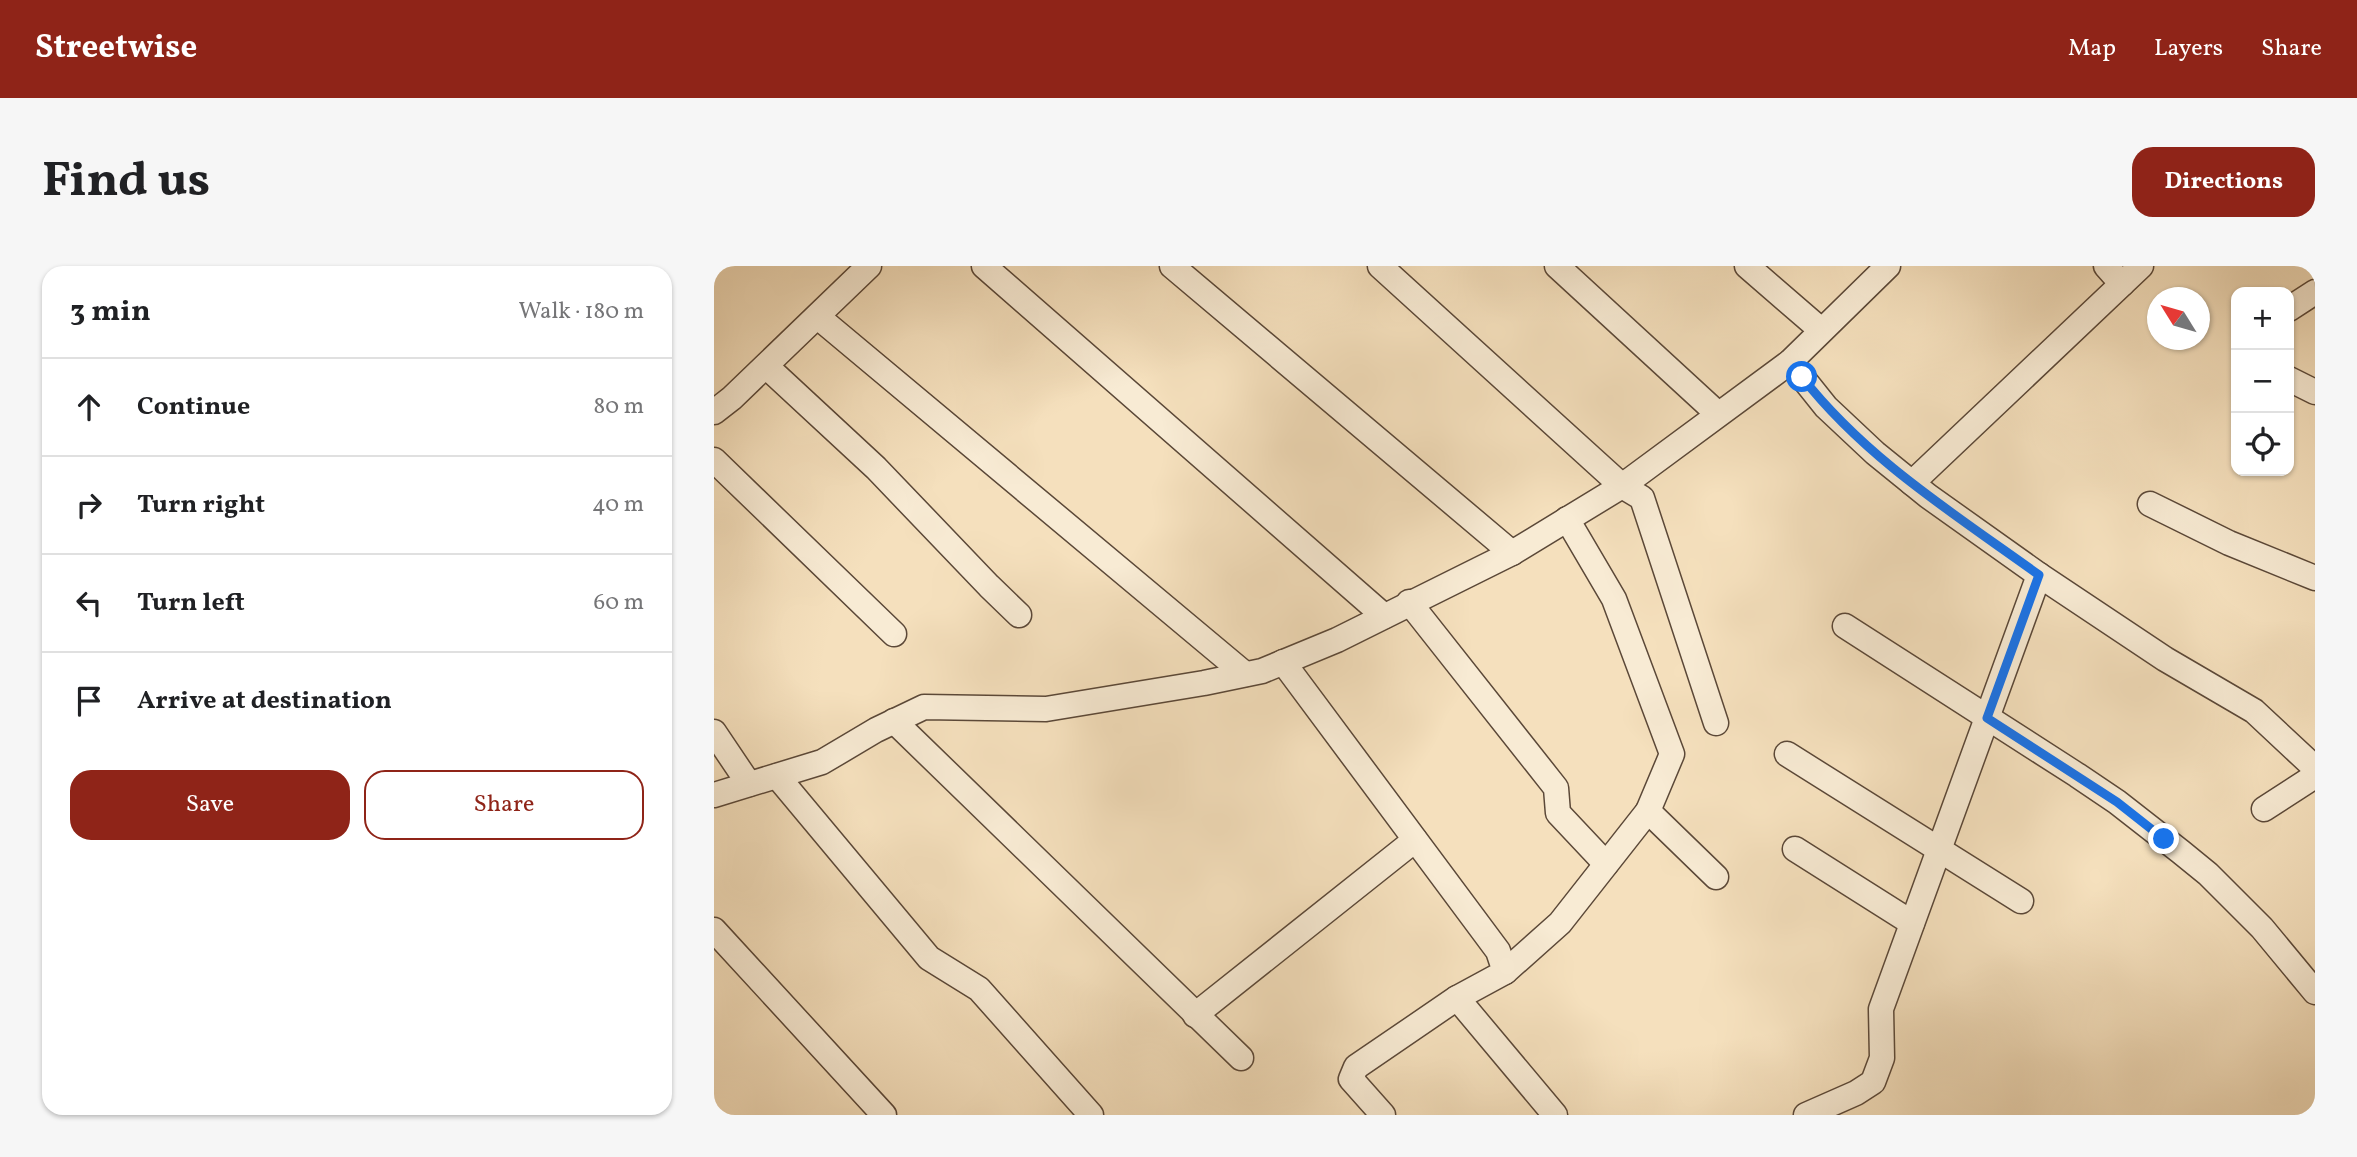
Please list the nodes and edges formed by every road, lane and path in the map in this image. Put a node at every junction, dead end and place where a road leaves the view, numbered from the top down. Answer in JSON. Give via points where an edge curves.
{"nodes":[{"id":1,"x":869,"y":266,"type":"edge"},
{"id":2,"x":984,"y":266,"type":"edge"},
{"id":3,"x":1172,"y":266,"type":"edge"},
{"id":4,"x":1380,"y":266,"type":"edge"},
{"id":5,"x":1557,"y":266,"type":"edge"},
{"id":6,"x":1747,"y":266,"type":"edge"},
{"id":7,"x":1888,"y":266,"type":"edge"},
{"id":8,"x":2141,"y":266,"type":"edge"},
{"id":9,"x":2114,"y":275,"type":"edge"},
{"id":10,"x":2315,"y":292,"type":"edge"},
{"id":11,"x":2294,"y":306,"type":"edge"},
{"id":12,"x":818,"y":317,"type":"junction"},
{"id":13,"x":1821,"y":330,"type":"junction"},
{"id":14,"x":1790,"y":362,"type":"junction"},
{"id":15,"x":766,"y":366,"type":"junction"},
{"id":16,"x":2294,"y":382,"type":"edge"},
{"id":17,"x":2315,"y":392,"type":"edge"},
{"id":18,"x":714,"y":412,"type":"edge"},
{"id":19,"x":1717,"y":414,"type":"junction"},
{"id":20,"x":714,"y":460,"type":"edge"},
{"id":21,"x":1912,"y":483,"type":"junction"},
{"id":22,"x":1622,"y":486,"type":"junction"},
{"id":23,"x":2150,"y":504,"type":"dead end"},
{"id":24,"x":1567,"y":519,"type":"junction"},
{"id":25,"x":1512,"y":553,"type":"junction"},
{"id":26,"x":2039,"y":575,"type":"junction"},
{"id":27,"x":2315,"y":578,"type":"edge"},
{"id":28,"x":1409,"y":602,"type":"junction"},
{"id":29,"x":1019,"y":615,"type":"dead end"},
{"id":30,"x":1384,"y":617,"type":"junction"},
{"id":31,"x":1845,"y":625,"type":"dead end"},
{"id":32,"x":894,"y":634,"type":"dead end"},
{"id":33,"x":1283,"y":662,"type":"junction"},
{"id":34,"x":1245,"y":674,"type":"junction"},
{"id":35,"x":1987,"y":718,"type":"junction"},
{"id":36,"x":894,"y":721,"type":"junction"},
{"id":37,"x":1716,"y":723,"type":"dead end"},
{"id":38,"x":714,"y":732,"type":"edge"},
{"id":39,"x":1787,"y":754,"type":"dead end"},
{"id":40,"x":2315,"y":768,"type":"edge"},
{"id":41,"x":777,"y":776,"type":"junction"},
{"id":42,"x":2315,"y":776,"type":"edge"},
{"id":43,"x":749,"y":784,"type":"junction"},
{"id":44,"x":714,"y":795,"type":"edge"},
{"id":45,"x":2263,"y":809,"type":"dead end"},
{"id":46,"x":1648,"y":811,"type":"junction"},
{"id":47,"x":1415,"y":840,"type":"junction"},
{"id":48,"x":1939,"y":848,"type":"junction"},
{"id":49,"x":1795,"y":849,"type":"dead end"},
{"id":50,"x":1606,"y":864,"type":"junction"},
{"id":51,"x":1716,"y":877,"type":"dead end"},
{"id":52,"x":2021,"y":901,"type":"dead end"},
{"id":53,"x":1912,"y":923,"type":"junction"},
{"id":54,"x":714,"y":930,"type":"edge"},
{"id":55,"x":1506,"y":972,"type":"junction"},
{"id":56,"x":2315,"y":992,"type":"edge"},
{"id":57,"x":1457,"y":998,"type":"junction"},
{"id":58,"x":1195,"y":1016,"type":"junction"},
{"id":59,"x":1241,"y":1058,"type":"dead end"},
{"id":60,"x":884,"y":1115,"type":"edge"},
{"id":61,"x":1090,"y":1115,"type":"edge"},
{"id":62,"x":1383,"y":1115,"type":"edge"},
{"id":63,"x":1555,"y":1115,"type":"edge"},
{"id":64,"x":1806,"y":1115,"type":"edge"}],
"edges":[{"from":1,"to":12,"type":"street"},
{"from":2,"to":30,"type":"street"},
{"from":3,"to":25,"type":"street"},
{"from":4,"to":22,"type":"street"},
{"from":5,"to":19,"type":"street"},
{"from":6,"to":13,"type":"street"},
{"from":7,"to":13,"type":"street"},
{"from":8,"to":9,"type":"street"},
{"from":9,"to":21,"type":"street"},
{"from":10,"to":11,"type":"street"},
{"from":12,"to":15,"type":"street"},
{"from":12,"to":34,"type":"street"},
{"from":13,"to":14,"type":"street"},
{"from":14,"to":19,"type":"street"},
{"from":14,"to":21,"type":"street","via":[[1826,407]]},
{"from":15,"to":18,"type":"street"},
{"from":15,"to":29,"type":"street","via":[[876,468]]},
{"from":16,"to":17,"type":"street"},
{"from":19,"to":22,"type":"street"},
{"from":20,"to":32,"type":"street"},
{"from":21,"to":26,"type":"street"},
{"from":22,"to":24,"type":"street"},
{"from":22,"to":37,"type":"street","via":[[1642,498]]},
{"from":23,"to":27,"type":"street"},
{"from":24,"to":25,"type":"street"},
{"from":24,"to":46,"type":"street","via":[[1614,599],[1672,754]]},
{"from":25,"to":28,"type":"street"},
{"from":26,"to":35,"type":"street"},
{"from":26,"to":40,"type":"street","via":[[2165,659],[2254,711]]},
{"from":28,"to":30,"type":"street"},
{"from":28,"to":50,"type":"street","via":[[1556,788],[1558,813]]},
{"from":30,"to":33,"type":"street"},
{"from":31,"to":35,"type":"street"},
{"from":33,"to":34,"type":"street"},
{"from":33,"to":47,"type":"street"},
{"from":34,"to":36,"type":"street","via":[[1046,709],[924,707]]},
{"from":35,"to":48,"type":"street"},
{"from":35,"to":56,"type":"street","via":[[2117,802],[2199,867],[2262,929]]},
{"from":36,"to":41,"type":"street","via":[[822,762]]},
{"from":36,"to":58,"type":"street"},
{"from":38,"to":43,"type":"street"},
{"from":39,"to":48,"type":"street"},
{"from":41,"to":43,"type":"street"},
{"from":41,"to":61,"type":"street","via":[[929,958],[979,989]]},
{"from":42,"to":45,"type":"street"},
{"from":43,"to":44,"type":"street"},
{"from":46,"to":50,"type":"street"},
{"from":46,"to":51,"type":"street"},
{"from":47,"to":55,"type":"street","via":[[1499,951]]},
{"from":47,"to":58,"type":"street"},
{"from":48,"to":52,"type":"street"},
{"from":48,"to":53,"type":"street"},
{"from":49,"to":53,"type":"street"},
{"from":50,"to":55,"type":"street","via":[[1560,923]]},
{"from":53,"to":64,"type":"street","via":[[1881,1009],[1882,1058],[1873,1082]]},
{"from":54,"to":60,"type":"street"},
{"from":55,"to":57,"type":"street"},
{"from":57,"to":62,"type":"street","via":[[1356,1067],[1351,1079]]},
{"from":57,"to":63,"type":"street"},
{"from":58,"to":59,"type":"street"}]}
